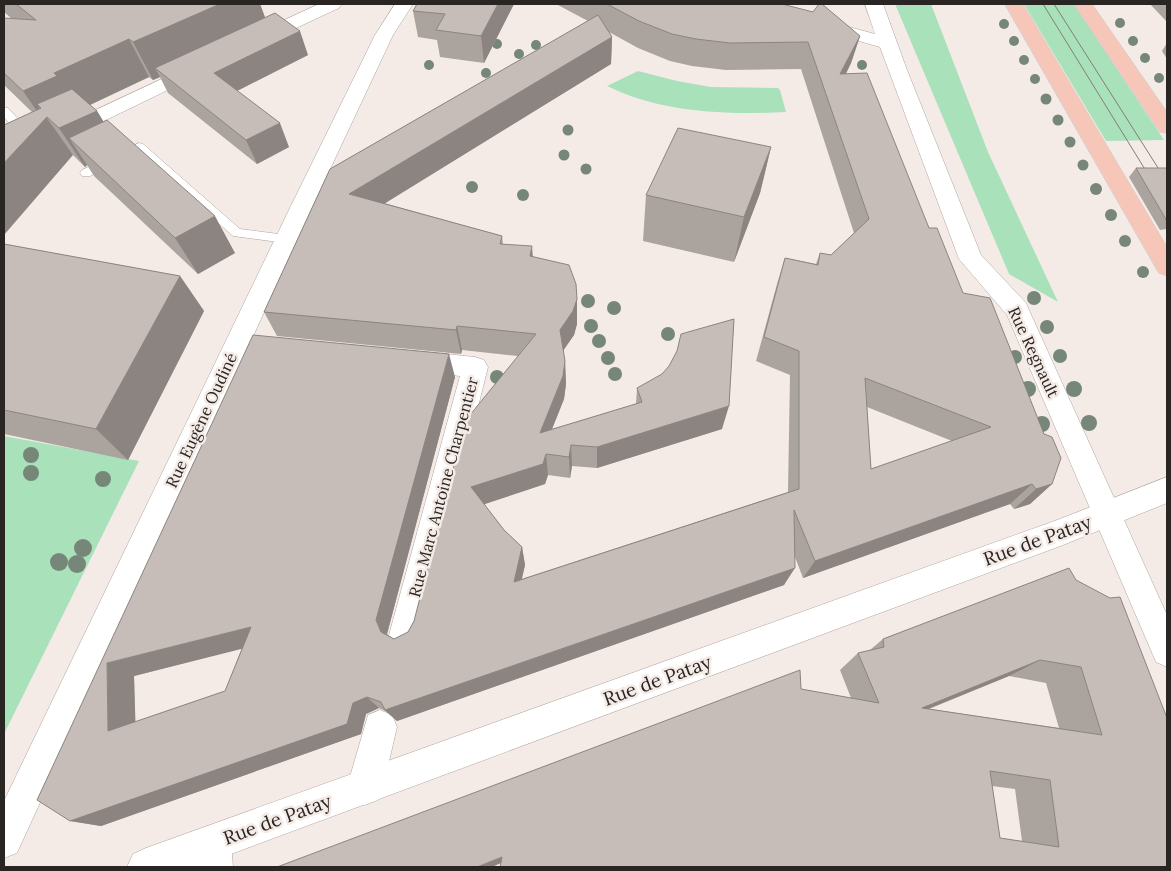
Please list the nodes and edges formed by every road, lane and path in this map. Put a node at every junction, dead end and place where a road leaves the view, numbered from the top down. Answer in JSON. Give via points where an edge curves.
{"nodes":[{"id":1,"x":333,"y":4,"type":"edge"},
{"id":2,"x":404,"y":4,"type":"edge"},
{"id":3,"x":874,"y":4,"type":"edge"},
{"id":4,"x":1014,"y":4,"type":"edge"},
{"id":5,"x":1083,"y":4,"type":"edge"},
{"id":6,"x":804,"y":20,"type":"edge"},
{"id":7,"x":889,"y":44,"type":"junction"},
{"id":8,"x":240,"y":48,"type":"edge"},
{"id":9,"x":213,"y":61,"type":"edge"},
{"id":10,"x":4,"y":110,"type":"edge"},
{"id":11,"x":1167,"y":127,"type":"edge"},
{"id":12,"x":35,"y":146,"type":"junction"},
{"id":13,"x":4,"y":161,"type":"edge"},
{"id":14,"x":86,"y":174,"type":"edge"},
{"id":15,"x":286,"y":239,"type":"junction"},
{"id":16,"x":1167,"y":266,"type":"edge"},
{"id":17,"x":237,"y":344,"type":"junction"},
{"id":18,"x":265,"y":347,"type":"edge"},
{"id":19,"x":388,"y":358,"type":"edge"},
{"id":20,"x":1167,"y":490,"type":"edge"},
{"id":21,"x":1107,"y":514,"type":"junction"},
{"id":22,"x":404,"y":635,"type":"edge"},
{"id":23,"x":1167,"y":651,"type":"edge"},
{"id":24,"x":380,"y":727,"type":"edge"},
{"id":25,"x":365,"y":787,"type":"junction"},
{"id":26,"x":5,"y":833,"type":"edge"},
{"id":27,"x":214,"y":855,"type":"edge"},
{"id":28,"x":146,"y":867,"type":"edge"}],
"edges":[{"from":1,"to":8,"type":"street"},
{"from":2,"to":15,"type":"street","name":"Rue Eugène Oudiné","via":[[374,55]]},
{"from":3,"to":7,"type":"street","name":"Rue Regnault"},
{"from":4,"to":16,"type":"main road"},
{"from":5,"to":11,"type":"main road"},
{"from":6,"to":7,"type":"street"},
{"from":7,"to":21,"type":"street","name":"Rue Regnault","via":[[971,259],[1018,310]]},
{"from":9,"to":12,"type":"street"},
{"from":10,"to":12,"type":"lane"},
{"from":12,"to":13,"type":"street"},
{"from":14,"to":15,"type":"lane","via":[[139,147],[237,233]]},
{"from":15,"to":17,"type":"street","name":"Rue Eugène Oudiné"},
{"from":17,"to":18,"type":"street"},
{"from":17,"to":26,"type":"street","name":"Rue Eugène Oudiné"},
{"from":19,"to":22,"type":"street","name":"Rue Marc Antoine Charpentier","via":[[475,367]]},
{"from":20,"to":21,"type":"street","name":"Rue de Patay"},
{"from":21,"to":23,"type":"street","name":"Rue Regnault"},
{"from":21,"to":25,"type":"street","name":"Rue de Patay"},
{"from":24,"to":25,"type":"street"},
{"from":25,"to":27,"type":"street","name":"Rue de Patay"},
{"from":27,"to":28,"type":"street","name":"Rue de Patay"}]}
